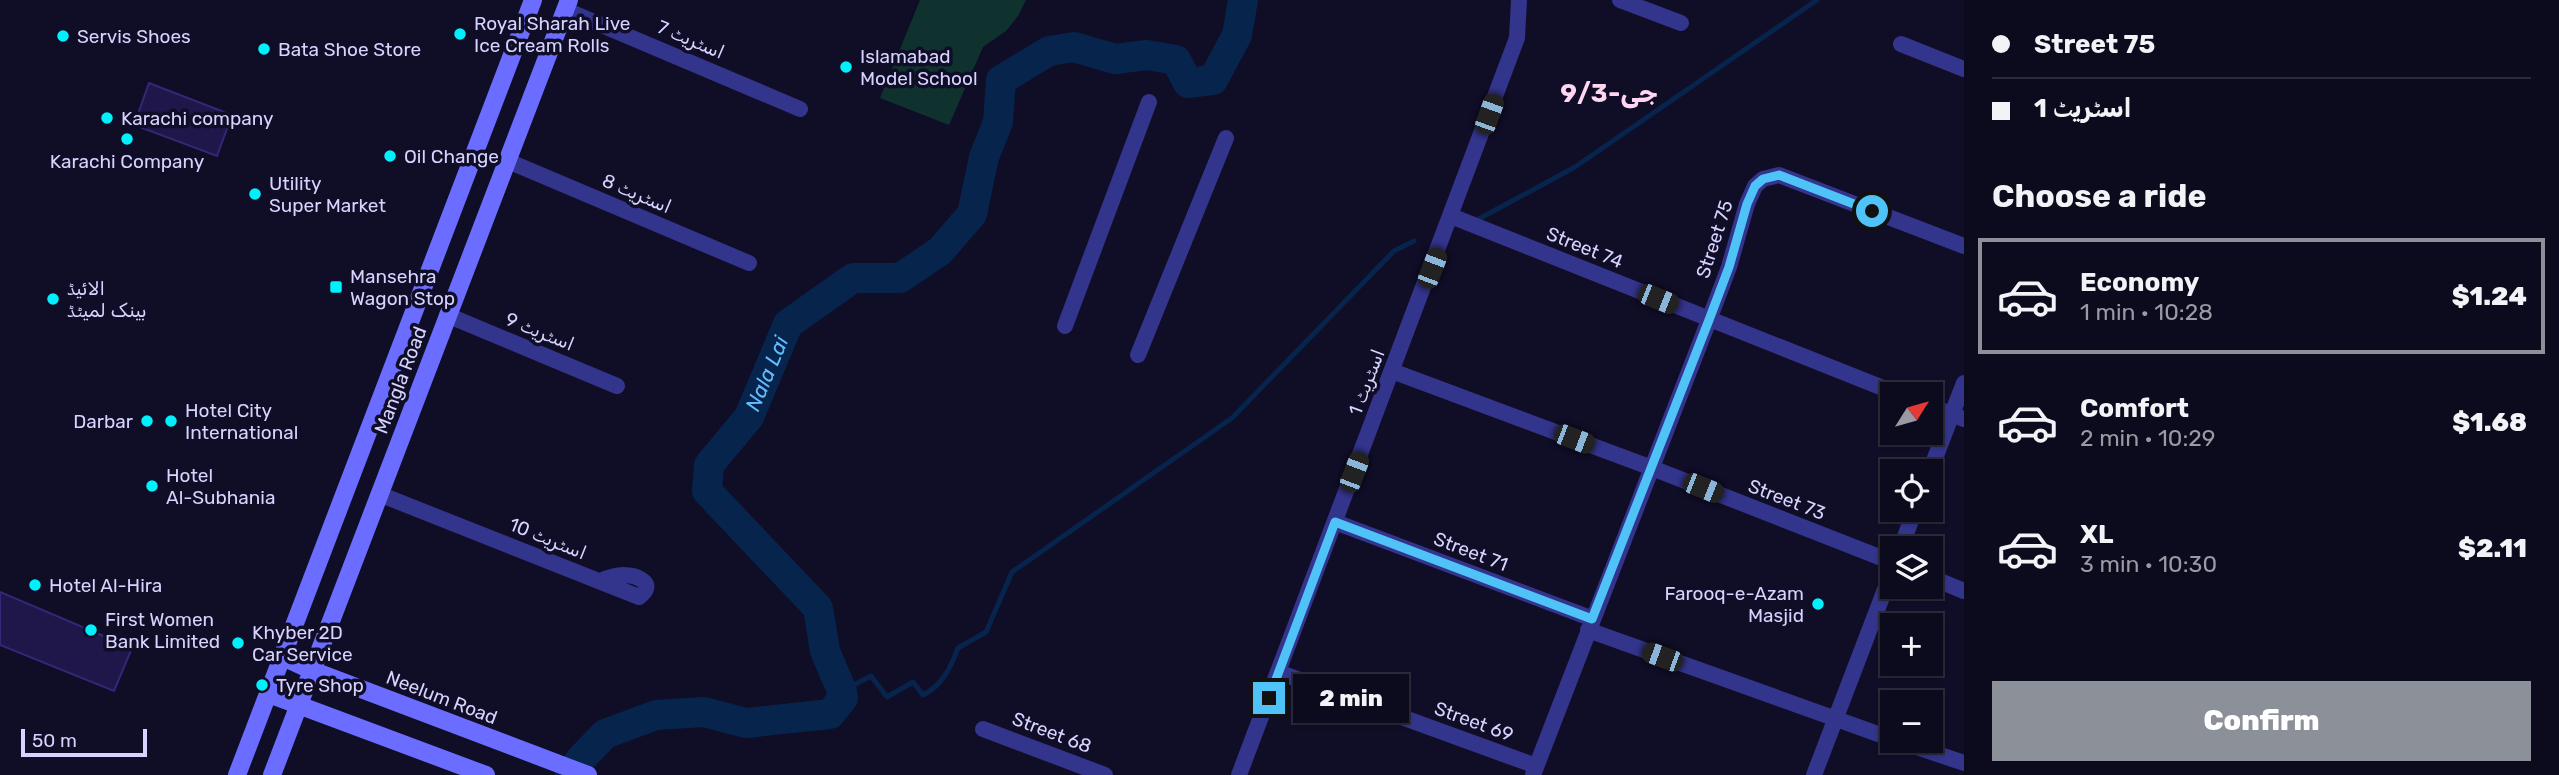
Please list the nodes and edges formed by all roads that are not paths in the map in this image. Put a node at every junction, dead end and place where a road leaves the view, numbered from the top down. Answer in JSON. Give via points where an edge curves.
{"nodes":[{"id":1,"x":533,"y":0,"type":"edge"},
{"id":2,"x":1519,"y":0,"type":"edge"},
{"id":3,"x":1620,"y":0,"type":"edge"},
{"id":4,"x":568,"y":5,"type":"edge"},
{"id":5,"x":1681,"y":23,"type":"dead end"},
{"id":6,"x":1901,"y":44,"type":"dead end"},
{"id":7,"x":1964,"y":69,"type":"edge"},
{"id":8,"x":1149,"y":102,"type":"dead end"},
{"id":9,"x":800,"y":109,"type":"dead end"},
{"id":10,"x":1226,"y":138,"type":"dead end"},
{"id":11,"x":508,"y":161,"type":"junction"},
{"id":12,"x":1451,"y":216,"type":"junction"},
{"id":13,"x":1964,"y":246,"type":"edge"},
{"id":14,"x":749,"y":263,"type":"dead end"},
{"id":15,"x":447,"y":315,"type":"junction"},
{"id":16,"x":1709,"y":320,"type":"junction"},
{"id":17,"x":1065,"y":326,"type":"dead end"},
{"id":18,"x":1138,"y":355,"type":"dead end"},
{"id":19,"x":1392,"y":371,"type":"junction"},
{"id":20,"x":1964,"y":383,"type":"edge"},
{"id":21,"x":617,"y":386,"type":"dead end"},
{"id":22,"x":1880,"y":387,"type":"edge"},
{"id":23,"x":1958,"y":417,"type":"edge"},
{"id":24,"x":1936,"y":459,"type":"edge"},
{"id":25,"x":1652,"y":468,"type":"junction"},
{"id":26,"x":379,"y":494,"type":"junction"},
{"id":27,"x":1335,"y":522,"type":"junction"},
{"id":28,"x":1880,"y":557,"type":"edge"},
{"id":29,"x":600,"y":581,"type":"dead end"},
{"id":30,"x":1943,"y":582,"type":"edge"},
{"id":31,"x":1964,"y":591,"type":"edge"},
{"id":32,"x":1881,"y":599,"type":"edge"},
{"id":33,"x":1590,"y":624,"type":"junction"},
{"id":34,"x":283,"y":657,"type":"junction"},
{"id":35,"x":311,"y":670,"type":"junction"},
{"id":36,"x":1278,"y":672,"type":"junction"},
{"id":37,"x":269,"y":694,"type":"junction"},
{"id":38,"x":299,"y":706,"type":"junction"},
{"id":39,"x":1835,"y":720,"type":"junction"},
{"id":40,"x":983,"y":729,"type":"dead end"},
{"id":41,"x":1880,"y":735,"type":"edge"},
{"id":42,"x":1934,"y":753,"type":"edge"},
{"id":43,"x":1964,"y":763,"type":"edge"},
{"id":44,"x":1535,"y":771,"type":"edge"},
{"id":45,"x":237,"y":775,"type":"edge"},
{"id":46,"x":272,"y":775,"type":"edge"},
{"id":47,"x":486,"y":775,"type":"edge"},
{"id":48,"x":588,"y":775,"type":"edge"},
{"id":49,"x":1105,"y":775,"type":"edge"},
{"id":50,"x":1239,"y":775,"type":"edge"},
{"id":51,"x":1814,"y":775,"type":"edge"}],
"edges":[{"from":1,"to":34,"type":"main road","name":"Mangla Road"},
{"from":2,"to":12,"type":"street","name":"اسٹریٹ 1","via":[[1517,38]]},
{"from":3,"to":5,"type":"street"},
{"from":4,"to":9,"type":"street","name":"اسٹریٹ 7"},
{"from":4,"to":11,"type":"main road","name":"Mangla Road"},
{"from":6,"to":7,"type":"street"},
{"from":8,"to":17,"type":"street"},
{"from":10,"to":18,"type":"street"},
{"from":11,"to":14,"type":"street","name":"اسٹریٹ 8"},
{"from":11,"to":15,"type":"main road","name":"Mangla Road"},
{"from":12,"to":16,"type":"street","name":"Street 74"},
{"from":12,"to":19,"type":"street","name":"اسٹریٹ 1"},
{"from":13,"to":16,"type":"street","name":"Street 75","via":[[1779,175],[1763,179],[1747,204]]},
{"from":15,"to":21,"type":"street","name":"اسٹریٹ 9"},
{"from":15,"to":26,"type":"main road","name":"Mangla Road"},
{"from":16,"to":22,"type":"street","name":"Street 74"},
{"from":16,"to":25,"type":"street","name":"Street 75"},
{"from":19,"to":25,"type":"street","name":"Street 73"},
{"from":19,"to":27,"type":"street","name":"اسٹریٹ 1"},
{"from":20,"to":23,"type":"street"},
{"from":23,"to":24,"type":"street"},
{"from":25,"to":28,"type":"street","name":"Street 73"},
{"from":25,"to":33,"type":"street","name":"Street 75"},
{"from":26,"to":29,"type":"street","name":"اسٹریٹ 10","via":[[639,597],[646,586],[638,575]]},
{"from":26,"to":35,"type":"main road","name":"Mangla Road"},
{"from":27,"to":33,"type":"street","name":"Street 71"},
{"from":27,"to":36,"type":"street","name":"اسٹریٹ 1"},
{"from":30,"to":31,"type":"street"},
{"from":32,"to":39,"type":"street"},
{"from":33,"to":39,"type":"street","name":"Street 71"},
{"from":33,"to":44,"type":"street","name":"Street 75"},
{"from":34,"to":35,"type":"main road","name":"Neelum Road"},
{"from":34,"to":37,"type":"main road","name":"Mangla Road"},
{"from":35,"to":38,"type":"main road","name":"Mangla Road"},
{"from":35,"to":48,"type":"main road","name":"Neelum Road"},
{"from":36,"to":44,"type":"street","name":"Street 69"},
{"from":36,"to":50,"type":"street","name":"اسٹریٹ 1"},
{"from":37,"to":38,"type":"main road"},
{"from":37,"to":45,"type":"main road","name":"Mangla Road"},
{"from":38,"to":46,"type":"main road","name":"Mangla Road"},
{"from":38,"to":47,"type":"main road"},
{"from":39,"to":41,"type":"street","name":"Street 71"},
{"from":39,"to":51,"type":"street"},
{"from":40,"to":49,"type":"street","name":"Street 68"},
{"from":42,"to":43,"type":"street","name":"Street 71"}]}
